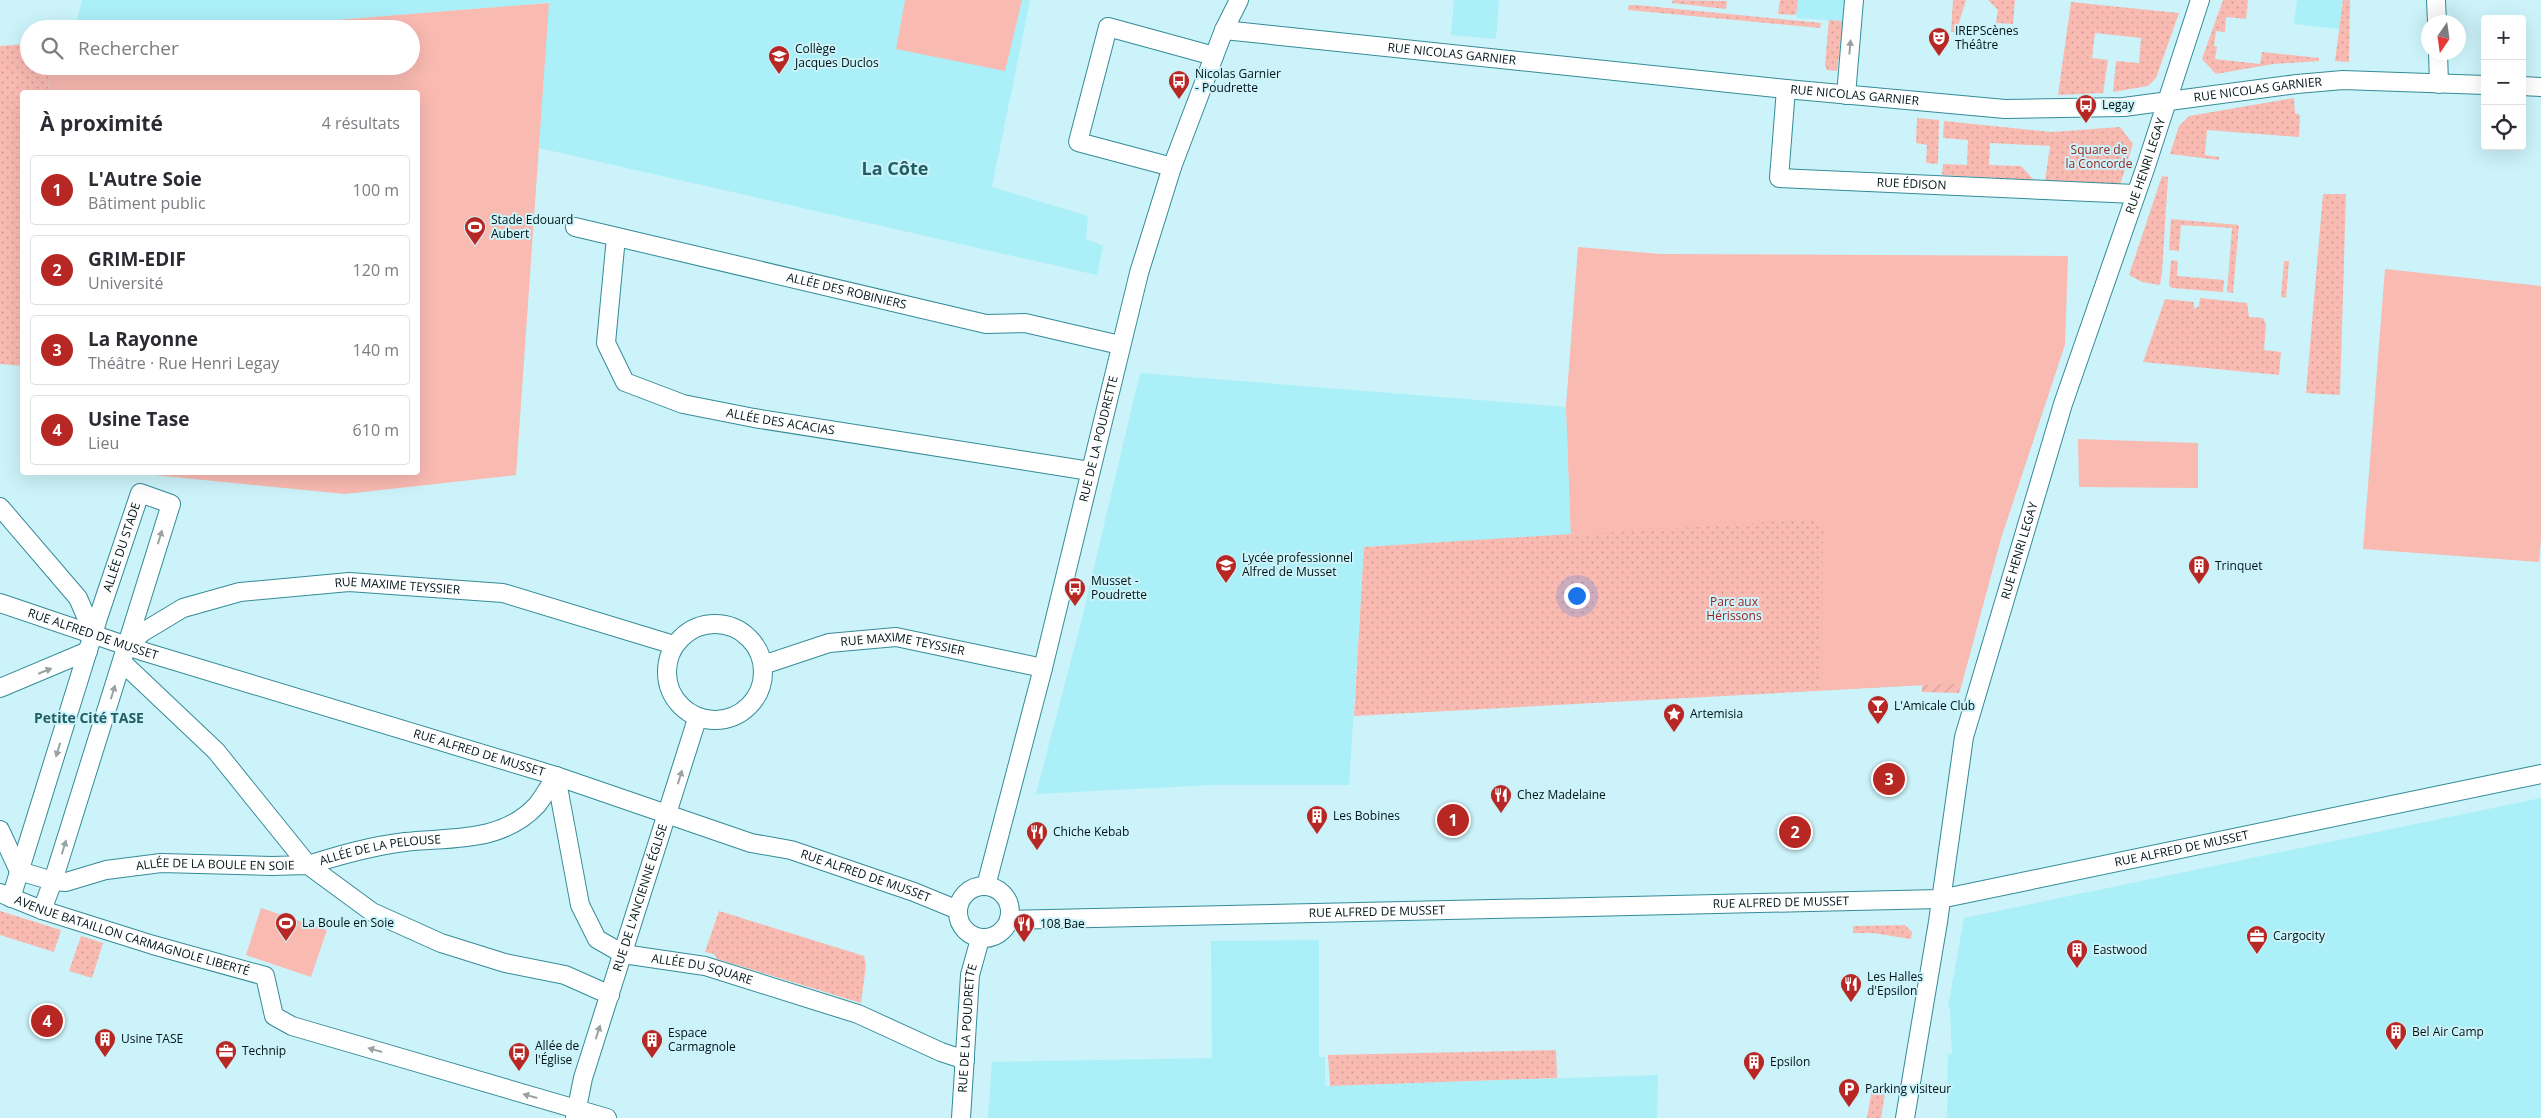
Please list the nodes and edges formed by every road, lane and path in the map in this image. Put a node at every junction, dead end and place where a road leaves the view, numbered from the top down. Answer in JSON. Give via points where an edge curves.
{"nodes":[{"id":1,"x":1239,"y":0,"type":"edge"},
{"id":2,"x":1854,"y":0,"type":"edge"},
{"id":3,"x":2200,"y":0,"type":"edge"},
{"id":4,"x":2436,"y":0,"type":"edge"},
{"id":5,"x":2437,"y":15,"type":"edge"},
{"id":6,"x":1224,"y":30,"type":"junction"},
{"id":7,"x":1214,"y":56,"type":"junction"},
{"id":8,"x":2438,"y":60,"type":"edge"},
{"id":9,"x":2439,"y":84,"type":"junction"},
{"id":10,"x":2481,"y":85,"type":"edge"},
{"id":11,"x":2526,"y":86,"type":"edge"},
{"id":12,"x":2541,"y":87,"type":"edge"},
{"id":13,"x":1786,"y":89,"type":"junction"},
{"id":14,"x":1846,"y":95,"type":"junction"},
{"id":15,"x":2165,"y":101,"type":"junction"},
{"id":16,"x":1172,"y":167,"type":"junction"},
{"id":17,"x":2135,"y":194,"type":"junction"},
{"id":18,"x":575,"y":228,"type":"dead end"},
{"id":19,"x":616,"y":237,"type":"junction"},
{"id":20,"x":1120,"y":345,"type":"junction"},
{"id":21,"x":1090,"y":471,"type":"junction"},
{"id":22,"x":0,"y":507,"type":"edge"},
{"id":23,"x":0,"y":602,"type":"edge"},
{"id":24,"x":91,"y":643,"type":"junction"},
{"id":25,"x":674,"y":645,"type":"junction"},
{"id":26,"x":125,"y":654,"type":"junction"},
{"id":27,"x":763,"y":665,"type":"junction"},
{"id":28,"x":1044,"y":668,"type":"junction"},
{"id":29,"x":0,"y":688,"type":"edge"},
{"id":30,"x":698,"y":719,"type":"junction"},
{"id":31,"x":2541,"y":774,"type":"edge"},
{"id":32,"x":556,"y":776,"type":"junction"},
{"id":33,"x":669,"y":814,"type":"junction"},
{"id":34,"x":0,"y":830,"type":"edge"},
{"id":35,"x":308,"y":865,"type":"junction"},
{"id":36,"x":19,"y":870,"type":"junction"},
{"id":37,"x":53,"y":881,"type":"junction"},
{"id":38,"x":986,"y":886,"type":"junction"},
{"id":39,"x":6,"y":895,"type":"edge"},
{"id":40,"x":1940,"y":899,"type":"junction"},
{"id":41,"x":42,"y":910,"type":"junction"},
{"id":42,"x":958,"y":910,"type":"junction"},
{"id":43,"x":1010,"y":920,"type":"junction"},
{"id":44,"x":980,"y":938,"type":"junction"},
{"id":45,"x":623,"y":954,"type":"junction"},
{"id":46,"x":610,"y":995,"type":"junction"},
{"id":47,"x":965,"y":1060,"type":"junction"},
{"id":48,"x":576,"y":1114,"type":"edge"},
{"id":49,"x":607,"y":1118,"type":"edge"},
{"id":50,"x":961,"y":1118,"type":"edge"},
{"id":51,"x":1905,"y":1118,"type":"edge"}],
"edges":[{"from":1,"to":6,"type":"street","name":"RUE DE LA POUDRETTE"},
{"from":14,"to":2,"type":"street","one_way":true},
{"from":3,"to":15,"type":"street","name":"RUE HENRI LEGAY"},
{"from":4,"to":5,"type":"street"},
{"from":6,"to":7,"type":"street","name":"RUE DE LA POUDRETTE"},
{"from":6,"to":13,"type":"street","name":"RUE NICOLAS GARNIER"},
{"from":7,"to":16,"type":"street","name":"RUE DE LA POUDRETTE"},
{"from":7,"to":16,"type":"street","via":[[1108,27],[1078,142]]},
{"from":8,"to":9,"type":"street"},
{"from":9,"to":10,"type":"street","name":"RUE NICOLAS GARNIER"},
{"from":9,"to":15,"type":"street","name":"RUE NICOLAS GARNIER","via":[[2330,81]]},
{"from":11,"to":12,"type":"street"},
{"from":13,"to":14,"type":"street","name":"RUE NICOLAS GARNIER"},
{"from":13,"to":17,"type":"street","name":"RUE ÉDISON","via":[[1779,178]]},
{"from":14,"to":15,"type":"street","name":"RUE NICOLAS GARNIER","via":[[2037,110],[2124,107]]},
{"from":15,"to":17,"type":"street","name":"RUE HENRI LEGAY"},
{"from":16,"to":20,"type":"street","name":"RUE DE LA POUDRETTE"},
{"from":17,"to":40,"type":"street","name":"RUE HENRI LEGAY","via":[[2063,404],[1964,737]]},
{"from":18,"to":19,"type":"street","name":"ALLÉE DES ROBINIERS"},
{"from":19,"to":20,"type":"street","name":"ALLÉE DES ROBINIERS","via":[[986,324],[1025,323]]},
{"from":19,"to":21,"type":"street","name":"ALLÉE DES ACACIAS","via":[[606,343],[625,382],[683,404],[754,418]]},
{"from":20,"to":21,"type":"street","name":"RUE DE LA POUDRETTE"},
{"from":21,"to":28,"type":"street","name":"RUE DE LA POUDRETTE"},
{"from":22,"to":24,"type":"street","via":[[78,598]]},
{"from":23,"to":24,"type":"street","name":"RUE ALFRED DE MUSSET"},
{"from":24,"to":26,"type":"street","name":"RUE ALFRED DE MUSSET"},
{"from":26,"to":24,"type":"street","name":"ALLÉE DU STADE","one_way":true,"via":[[171,504],[140,493]]},
{"from":29,"to":24,"type":"street","one_way":true},
{"from":24,"to":36,"type":"street","name":"ALLÉE DU STADE","one_way":true},
{"from":25,"to":26,"type":"street","name":"RUE MAXIME TEYSSIER","via":[[504,593],[349,582],[240,592],[183,608],[143,632]]},
{"from":25,"to":27,"type":"street","via":[[694,629],[709,624],[726,625],[739,630],[752,641]]},
{"from":25,"to":30,"type":"street","via":[[668,658],[670,690]]},
{"from":26,"to":32,"type":"street","name":"RUE ALFRED DE MUSSET"},
{"from":26,"to":35,"type":"street","name":"ALLÉE DE LA PELOUSE","via":[[216,751]]},
{"from":37,"to":26,"type":"street","name":"ALLÉE DU STADE","one_way":true},
{"from":27,"to":28,"type":"street","name":"RUE MAXIME TEYSSIER","via":[[829,643],[896,637]]},
{"from":27,"to":30,"type":"street","via":[[761,685],[753,702],[742,712],[727,719]]},
{"from":28,"to":38,"type":"street","name":"RUE DE LA POUDRETTE"},
{"from":33,"to":30,"type":"street","name":"RUE DE L'ANCIENNE ÉGLISE","one_way":true},
{"from":31,"to":40,"type":"street","name":"RUE ALFRED DE MUSSET"},
{"from":32,"to":33,"type":"street","name":"RUE ALFRED DE MUSSET"},
{"from":32,"to":35,"type":"street","name":"ALLÉE DE LA PELOUSE","via":[[536,805],[507,827],[463,839],[365,848]]},
{"from":32,"to":45,"type":"street","name":"ALLÉE DU SQUARE","via":[[580,905],[597,939]]},
{"from":33,"to":42,"type":"street","name":"RUE ALFRED DE MUSSET","via":[[751,843],[800,854]]},
{"from":33,"to":45,"type":"street","name":"RUE DE L'ANCIENNE ÉGLISE"},
{"from":34,"to":36,"type":"street"},
{"from":35,"to":37,"type":"street","name":"ALLÉE DE LA BOULE EN SOIE","via":[[161,863],[106,870],[66,882]]},
{"from":35,"to":46,"type":"street","name":"ALLÉE DE LA BOULE EN SOIE","via":[[372,912],[441,943],[505,963],[565,974]]},
{"from":36,"to":37,"type":"street","name":"ALLÉE DE LA BOULE EN SOIE"},
{"from":36,"to":39,"type":"street","name":"ALLÉE DU STADE"},
{"from":37,"to":41,"type":"street","name":"ALLÉE DU STADE"},
{"from":38,"to":42,"type":"street","via":[[964,895]]},
{"from":38,"to":43,"type":"street","via":[[1006,898]]},
{"from":39,"to":41,"type":"street","name":"AVENUE BATAILLON CARMAGNOLE LIBERTÉ"},
{"from":40,"to":43,"type":"street","name":"RUE ALFRED DE MUSSET"},
{"from":40,"to":51,"type":"street","name":"RUE HENRI LEGAY"},
{"from":48,"to":41,"type":"street","name":"AVENUE BATAILLON CARMAGNOLE LIBERTÉ","one_way":true,"via":[[292,1026],[274,1016],[265,976],[195,958]]},
{"from":42,"to":44,"type":"street","via":[[958,918],[966,932]]},
{"from":43,"to":44,"type":"street","via":[[995,937]]},
{"from":44,"to":47,"type":"street","name":"RUE DE LA POUDRETTE","via":[[970,975]]},
{"from":45,"to":46,"type":"street","name":"RUE DE L'ANCIENNE ÉGLISE"},
{"from":45,"to":47,"type":"street","name":"ALLÉE DU SQUARE","via":[[714,969],[858,1014]]},
{"from":48,"to":46,"type":"street","name":"RUE DE L'ANCIENNE ÉGLISE","one_way":true,"via":[[582,1078]]},
{"from":47,"to":50,"type":"street","name":"RUE DE LA POUDRETTE"},
{"from":48,"to":49,"type":"street"}]}
